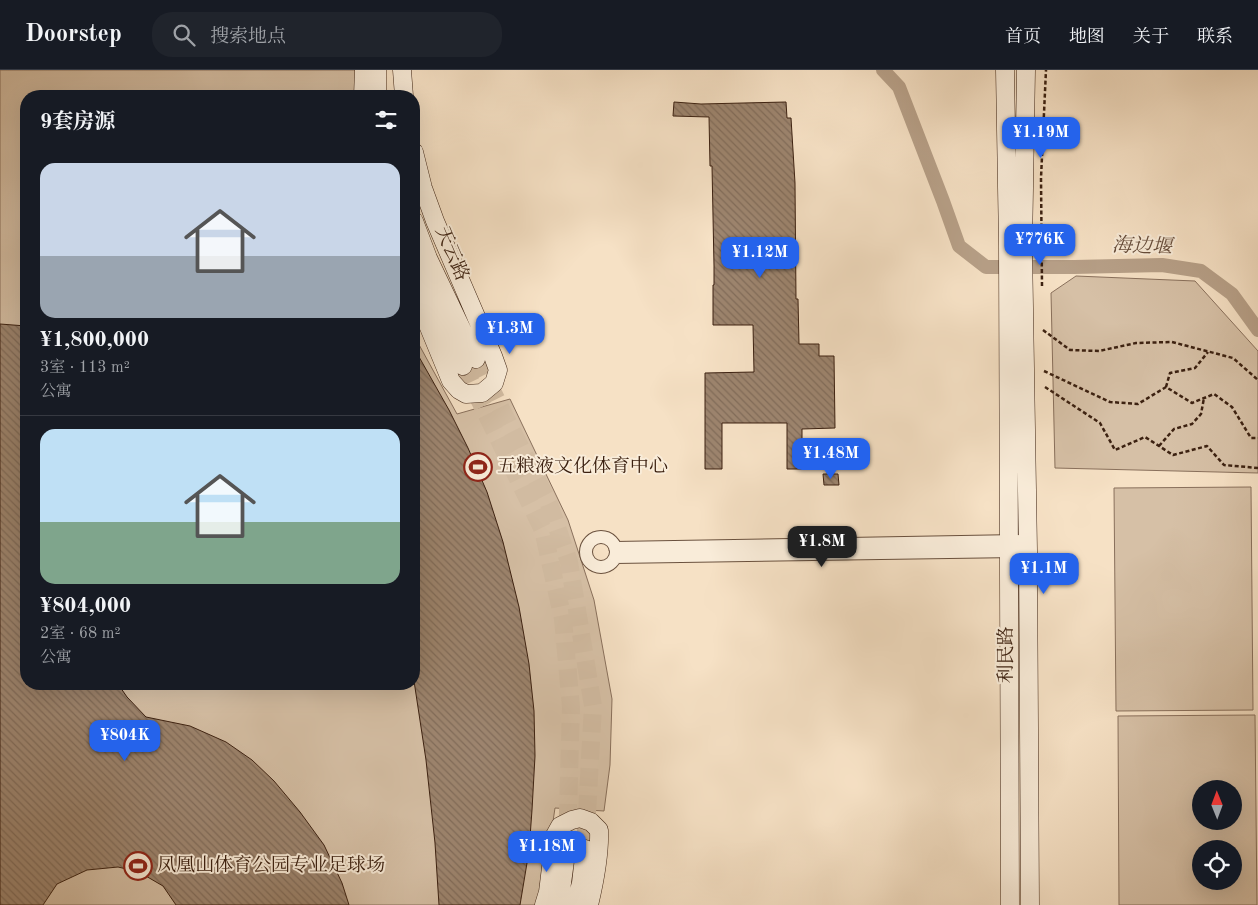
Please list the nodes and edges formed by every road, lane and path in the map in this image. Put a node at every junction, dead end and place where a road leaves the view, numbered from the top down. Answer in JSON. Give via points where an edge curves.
{"nodes":[{"id":1,"x":364,"y":70,"type":"edge"},
{"id":2,"x":377,"y":70,"type":"edge"},
{"id":3,"x":392,"y":70,"type":"edge"},
{"id":4,"x":402,"y":70,"type":"edge"},
{"id":5,"x":1005,"y":70,"type":"edge"},
{"id":6,"x":1026,"y":70,"type":"edge"},
{"id":7,"x":1046,"y":70,"type":"edge"},
{"id":8,"x":363,"y":90,"type":"edge"},
{"id":9,"x":377,"y":90,"type":"edge"},
{"id":10,"x":394,"y":90,"type":"edge"},
{"id":11,"x":404,"y":90,"type":"edge"},
{"id":12,"x":420,"y":176,"type":"edge"},
{"id":13,"x":420,"y":237,"type":"edge"},
{"id":14,"x":1016,"y":246,"type":"junction"},
{"id":15,"x":420,"y":269,"type":"edge"},
{"id":16,"x":1024,"y":285,"type":"junction"},
{"id":17,"x":420,"y":306,"type":"edge"},
{"id":18,"x":1043,"y":330,"type":"dead end"},
{"id":19,"x":1208,"y":352,"type":"junction"},
{"id":20,"x":1044,"y":371,"type":"dead end"},
{"id":21,"x":1258,"y":380,"type":"edge"},
{"id":22,"x":1045,"y":387,"type":"dead end"},
{"id":23,"x":1166,"y":387,"type":"junction"},
{"id":24,"x":1204,"y":398,"type":"junction"},
{"id":25,"x":1258,"y":438,"type":"edge"},
{"id":26,"x":1159,"y":446,"type":"junction"},
{"id":27,"x":1258,"y":468,"type":"edge"},
{"id":28,"x":1008,"y":546,"type":"junction"},
{"id":29,"x":1028,"y":546,"type":"junction"},
{"id":30,"x":615,"y":552,"type":"dead end"},
{"id":31,"x":567,"y":846,"type":"tunnel mouth"},
{"id":32,"x":585,"y":850,"type":"tunnel mouth"},
{"id":33,"x":544,"y":905,"type":"edge"},
{"id":34,"x":558,"y":905,"type":"edge"},
{"id":35,"x":575,"y":905,"type":"edge"},
{"id":36,"x":589,"y":905,"type":"edge"},
{"id":37,"x":1010,"y":905,"type":"edge"},
{"id":38,"x":1030,"y":905,"type":"edge"}],
"edges":[{"from":1,"to":8,"type":"main road"},
{"from":2,"to":9,"type":"main road"},
{"from":3,"to":10,"type":"main road"},
{"from":4,"to":11,"type":"main road"},
{"from":5,"to":14,"type":"main road"},
{"from":6,"to":14,"type":"main road"},
{"from":7,"to":16,"type":"path","via":[[1041,241]]},
{"from":12,"to":17,"type":"main road","via":[[432,213],[498,370],[494,383],[482,393],[466,394],[451,381]]},
{"from":13,"to":15,"type":"main road","name":"天云路","via":[[470,363]]},
{"from":14,"to":16,"type":"main road"},
{"from":16,"to":28,"type":"main road","name":"利民路"},
{"from":16,"to":29,"type":"main road","name":"利民路"},
{"from":18,"to":19,"type":"path","via":[[1070,350],[1099,351],[1136,343],[1172,342]]},
{"from":19,"to":21,"type":"path","via":[[1233,358]]},
{"from":19,"to":23,"type":"path","via":[[1195,368],[1170,373]]},
{"from":20,"to":23,"type":"path","via":[[1110,402],[1138,404]]},
{"from":22,"to":26,"type":"path","via":[[1100,423],[1115,450],[1144,437]]},
{"from":23,"to":24,"type":"path","via":[[1192,403]]},
{"from":24,"to":25,"type":"path","via":[[1214,394],[1232,407],[1250,438]]},
{"from":24,"to":26,"type":"path","via":[[1201,414],[1192,424],[1174,429]]},
{"from":26,"to":27,"type":"path","via":[[1173,455],[1207,446],[1224,465]]},
{"from":28,"to":29,"type":"street"},
{"from":28,"to":30,"type":"street"},
{"from":28,"to":37,"type":"main road","name":"利民路"},
{"from":29,"to":38,"type":"main road","name":"利民路"},
{"from":31,"to":34,"type":"main road"},
{"from":32,"to":35,"type":"main road"},
{"from":33,"to":36,"type":"main road","via":[[555,835],[560,826],[580,818],[599,830],[600,848]]}]}
